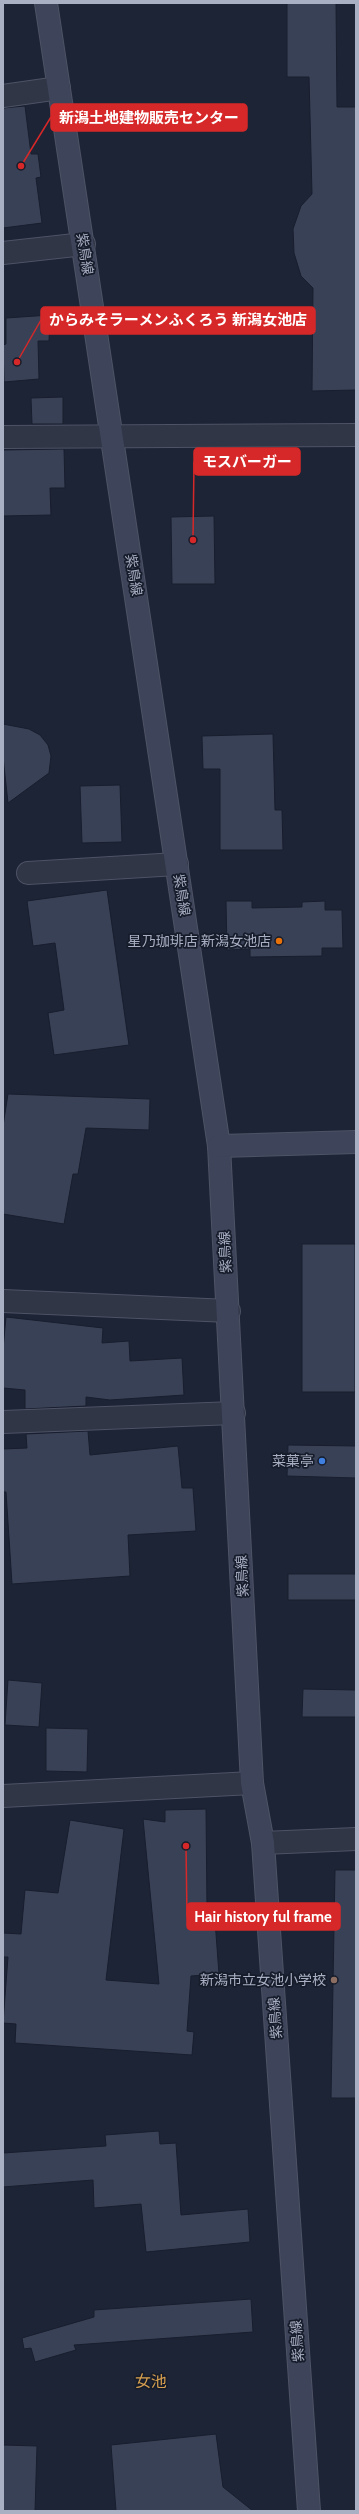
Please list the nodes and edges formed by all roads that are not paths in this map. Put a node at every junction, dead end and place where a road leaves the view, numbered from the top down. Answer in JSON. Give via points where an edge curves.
{"nodes":[{"id":1,"x":46,"y":3,"type":"edge"},
{"id":2,"x":60,"y":88,"type":"junction"},
{"id":3,"x":3,"y":96,"type":"edge"},
{"id":4,"x":84,"y":244,"type":"junction"},
{"id":5,"x":3,"y":253,"type":"edge"},
{"id":6,"x":356,"y":435,"type":"edge"},
{"id":7,"x":113,"y":436,"type":"junction"},
{"id":8,"x":3,"y":437,"type":"edge"},
{"id":9,"x":177,"y":864,"type":"junction"},
{"id":10,"x":28,"y":873,"type":"dead end"},
{"id":11,"x":356,"y":1142,"type":"edge"},
{"id":12,"x":219,"y":1146,"type":"junction"},
{"id":13,"x":3,"y":1301,"type":"edge"},
{"id":14,"x":229,"y":1311,"type":"junction"},
{"id":15,"x":234,"y":1413,"type":"junction"},
{"id":16,"x":3,"y":1422,"type":"edge"},
{"id":17,"x":252,"y":1783,"type":"junction"},
{"id":18,"x":3,"y":1796,"type":"edge"},
{"id":19,"x":356,"y":1839,"type":"edge"},
{"id":20,"x":263,"y":1843,"type":"junction"},
{"id":21,"x":309,"y":2511,"type":"edge"}],
"edges":[{"from":1,"to":2,"type":"street","name":"紫鳥線"},
{"from":2,"to":3,"type":"street"},
{"from":2,"to":4,"type":"street","name":"紫鳥線"},
{"from":4,"to":5,"type":"street"},
{"from":4,"to":7,"type":"street","name":"紫鳥線"},
{"from":6,"to":7,"type":"street"},
{"from":7,"to":8,"type":"street"},
{"from":7,"to":9,"type":"street","name":"紫鳥線"},
{"from":9,"to":10,"type":"street"},
{"from":9,"to":12,"type":"street","name":"紫鳥線"},
{"from":11,"to":12,"type":"street"},
{"from":12,"to":14,"type":"street","name":"紫鳥線"},
{"from":13,"to":14,"type":"street"},
{"from":14,"to":15,"type":"street","name":"紫鳥線"},
{"from":15,"to":16,"type":"street"},
{"from":15,"to":17,"type":"street","name":"紫鳥線"},
{"from":17,"to":18,"type":"street"},
{"from":17,"to":20,"type":"street","name":"紫鳥線"},
{"from":19,"to":20,"type":"street"},
{"from":20,"to":21,"type":"street","name":"紫鳥線"}]}
